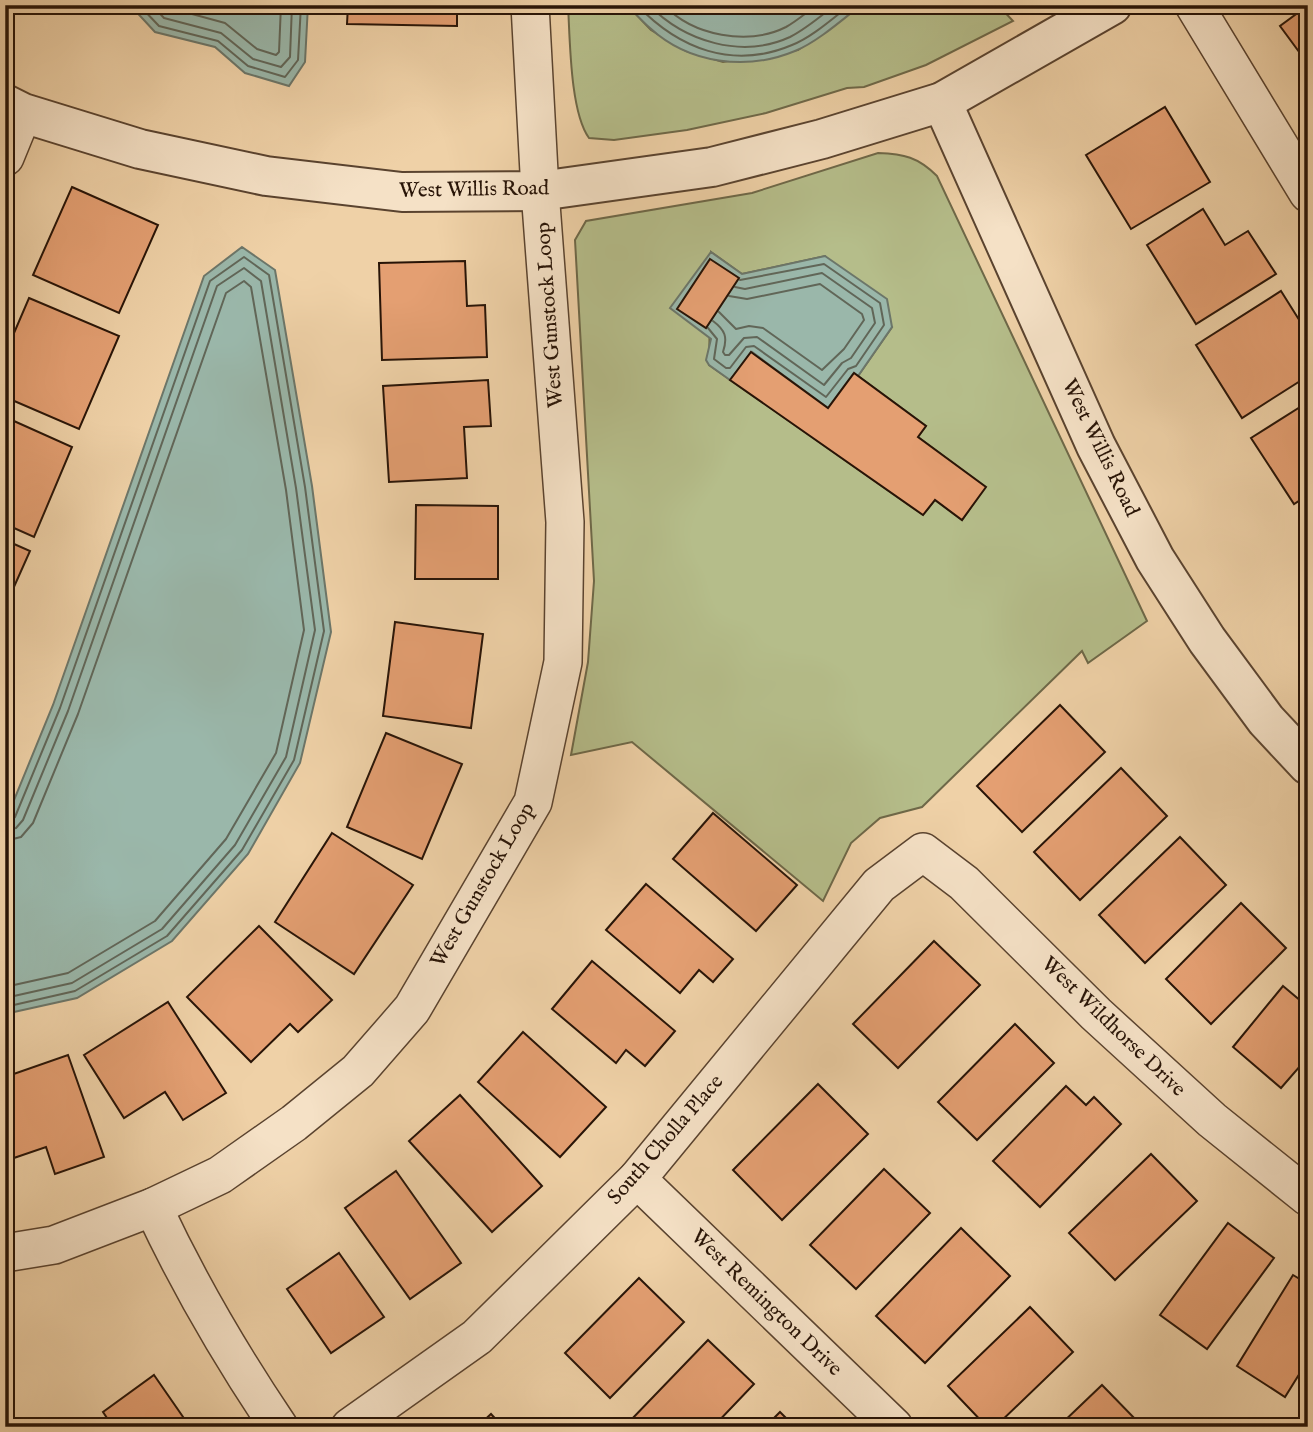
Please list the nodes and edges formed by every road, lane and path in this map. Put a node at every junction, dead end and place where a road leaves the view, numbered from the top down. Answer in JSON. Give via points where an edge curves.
{"nodes":[{"id":1,"x":530,"y":5,"type":"edge"},
{"id":2,"x":1112,"y":5,"type":"edge"},
{"id":3,"x":1194,"y":5,"type":"edge"},
{"id":4,"x":942,"y":102,"type":"junction"},
{"id":5,"x":14,"y":109,"type":"edge"},
{"id":6,"x":5,"y":157,"type":"edge"},
{"id":7,"x":540,"y":191,"type":"junction"},
{"id":8,"x":1308,"y":193,"type":"edge"},
{"id":9,"x":1308,"y":765,"type":"edge"},
{"id":10,"x":923,"y":852,"type":"joint"},
{"id":11,"x":637,"y":1179,"type":"junction"},
{"id":12,"x":1308,"y":1197,"type":"edge"},
{"id":13,"x":153,"y":1207,"type":"junction"},
{"id":14,"x":5,"y":1253,"type":"edge"},
{"id":15,"x":279,"y":1427,"type":"edge"},
{"id":16,"x":350,"y":1427,"type":"edge"},
{"id":17,"x":894,"y":1427,"type":"edge"}],
"edges":[{"from":1,"to":7,"type":"street","name":"West Gunstock Loop"},
{"from":2,"to":4,"type":"street","name":"West Willis Road"},
{"from":3,"to":8,"type":"street"},
{"from":4,"to":7,"type":"street","name":"West Willis Road","via":[[712,167]]},
{"from":4,"to":9,"type":"street","name":"West Willis Road","via":[[1096,446],[1155,559],[1266,720]]},
{"from":5,"to":6,"type":"street"},
{"from":5,"to":7,"type":"street","name":"West Willis Road","via":[[140,149],[266,176],[402,192]]},
{"from":7,"to":13,"type":"street","name":"West Gunstock Loop","via":[[565,522],[563,662],[533,802],[412,1010],[358,1071],[220,1175]]},
{"from":10,"to":11,"type":"street","name":"South Cholla Place","via":[[879,885]]},
{"from":10,"to":12,"type":"street","name":"West Wildhorse Drive","via":[[964,883],[1096,1014],[1212,1120]]},
{"from":11,"to":16,"type":"street","name":"South Cholla Place","via":[[477,1338]]},
{"from":11,"to":17,"type":"street","name":"West Remington Drive"},
{"from":13,"to":14,"type":"street","name":"West Gunstock Loop","via":[[54,1245]]},
{"from":13,"to":15,"type":"street","via":[[238,1367]]}]}
